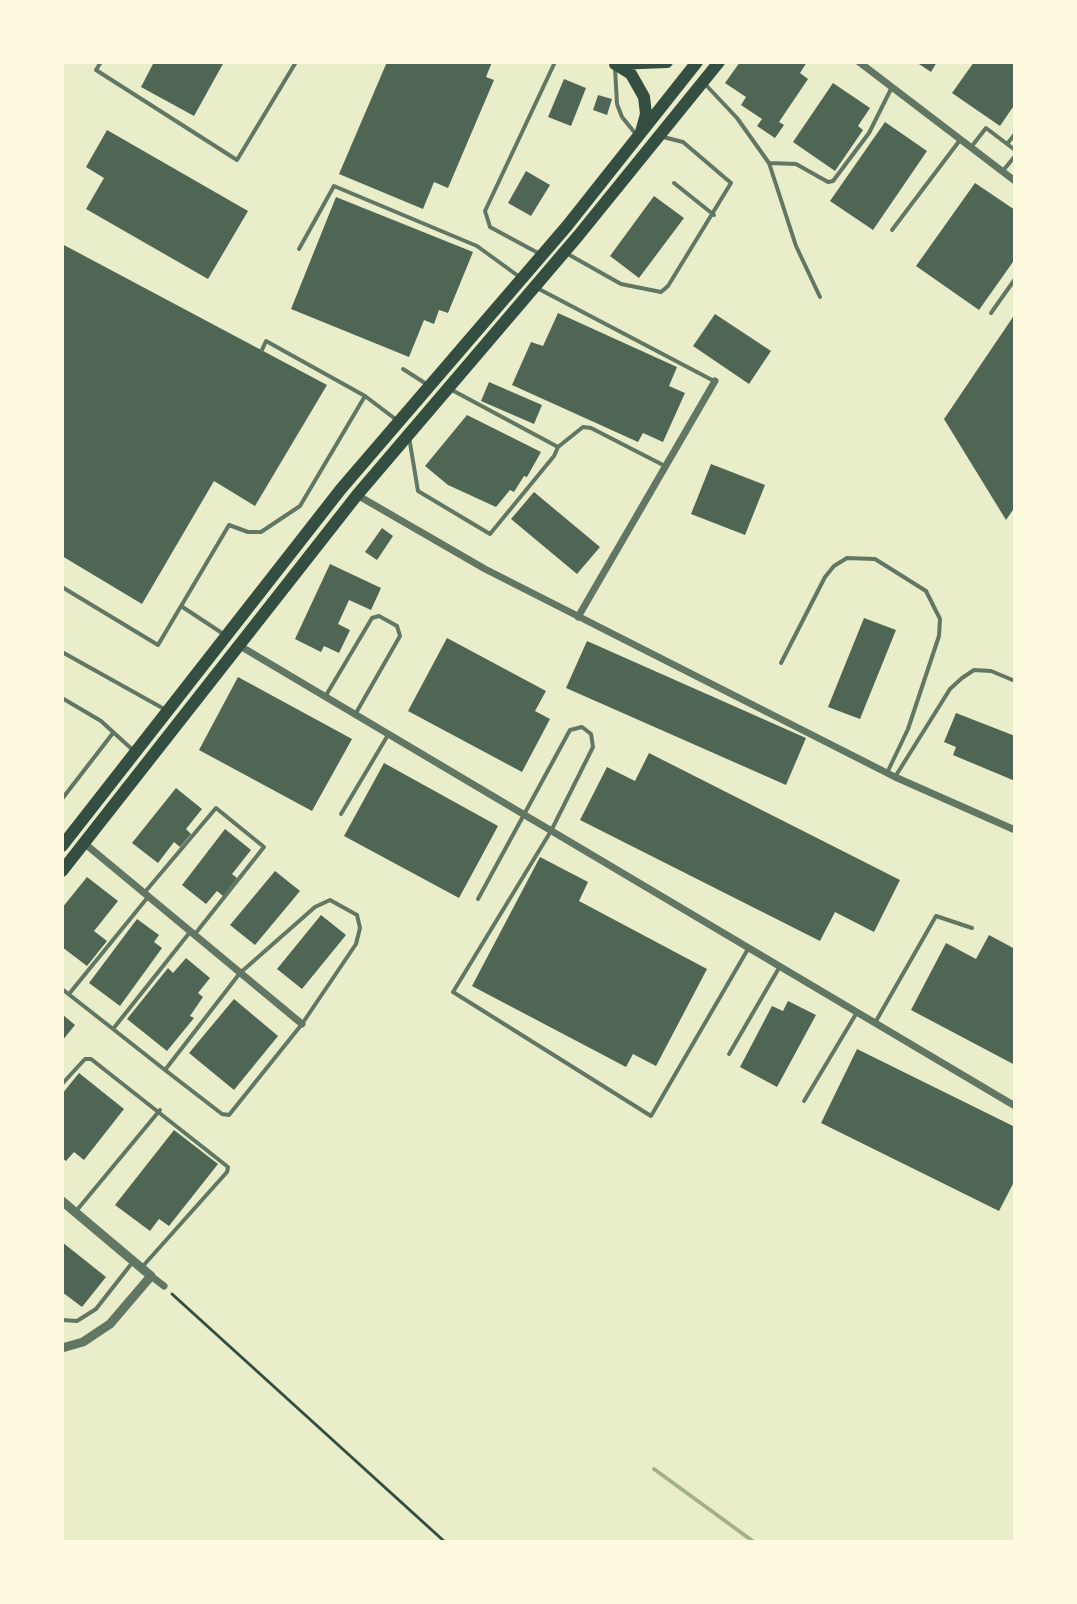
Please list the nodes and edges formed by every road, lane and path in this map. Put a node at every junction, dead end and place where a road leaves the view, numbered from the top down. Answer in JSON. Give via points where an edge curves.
{"nodes":[{"id":1,"x":101,"y":62,"type":"edge"},
{"id":2,"x":296,"y":62,"type":"edge"},
{"id":3,"x":555,"y":62,"type":"edge"},
{"id":4,"x":667,"y":62,"type":"edge"},
{"id":5,"x":697,"y":62,"type":"edge"},
{"id":6,"x":719,"y":62,"type":"edge"},
{"id":7,"x":859,"y":62,"type":"edge"},
{"id":8,"x":612,"y":63,"type":"edge"},
{"id":9,"x":703,"y":82,"type":"junction"},
{"id":10,"x":892,"y":87,"type":"junction"},
{"id":11,"x":1015,"y":134,"type":"edge"},
{"id":12,"x":660,"y":137,"type":"junction"},
{"id":13,"x":640,"y":138,"type":"junction"},
{"id":14,"x":960,"y":140,"type":"junction"},
{"id":15,"x":1007,"y":144,"type":"junction"},
{"id":16,"x":970,"y":148,"type":"junction"},
{"id":17,"x":1015,"y":150,"type":"edge"},
{"id":18,"x":1015,"y":156,"type":"edge"},
{"id":19,"x":769,"y":163,"type":"junction"},
{"id":20,"x":1002,"y":172,"type":"junction"},
{"id":21,"x":1015,"y":181,"type":"edge"},
{"id":22,"x":674,"y":183,"type":"dead end"},
{"id":23,"x":714,"y":215,"type":"junction"},
{"id":24,"x":892,"y":230,"type":"dead end"},
{"id":25,"x":299,"y":249,"type":"dead end"},
{"id":26,"x":565,"y":252,"type":"junction"},
{"id":27,"x":542,"y":255,"type":"junction"},
{"id":28,"x":521,"y":278,"type":"junction"},
{"id":29,"x":1015,"y":279,"type":"edge"},
{"id":30,"x":535,"y":287,"type":"junction"},
{"id":31,"x":820,"y":297,"type":"dead end"},
{"id":32,"x":991,"y":313,"type":"dead end"},
{"id":33,"x":262,"y":350,"type":"dead end"},
{"id":34,"x":403,"y":369,"type":"dead end"},
{"id":35,"x":715,"y":381,"type":"joint"},
{"id":36,"x":430,"y":386,"type":"junction"},
{"id":37,"x":448,"y":388,"type":"junction"},
{"id":38,"x":365,"y":396,"type":"junction"},
{"id":39,"x":399,"y":422,"type":"junction"},
{"id":40,"x":409,"y":434,"type":"junction"},
{"id":41,"x":558,"y":447,"type":"junction"},
{"id":42,"x":665,"y":466,"type":"junction"},
{"id":43,"x":357,"y":495,"type":"junction"},
{"id":44,"x":62,"y":587,"type":"edge"},
{"id":45,"x":181,"y":606,"type":"junction"},
{"id":46,"x":578,"y":617,"type":"junction"},
{"id":47,"x":227,"y":636,"type":"junction"},
{"id":48,"x":240,"y":646,"type":"junction"},
{"id":49,"x":62,"y":652,"type":"edge"},
{"id":50,"x":781,"y":663,"type":"dead end"},
{"id":51,"x":1015,"y":681,"type":"edge"},
{"id":52,"x":62,"y":698,"type":"edge"},
{"id":53,"x":325,"y":698,"type":"junction"},
{"id":54,"x":168,"y":712,"type":"junction"},
{"id":55,"x":355,"y":715,"type":"junction"},
{"id":56,"x":113,"y":733,"type":"junction"},
{"id":57,"x":388,"y":735,"type":"junction"},
{"id":58,"x":137,"y":753,"type":"junction"},
{"id":59,"x":891,"y":775,"type":"junction"},
{"id":60,"x":62,"y":799,"type":"edge"},
{"id":61,"x":341,"y":814,"type":"dead end"},
{"id":62,"x":523,"y":814,"type":"junction"},
{"id":63,"x":1015,"y":830,"type":"edge"},
{"id":64,"x":551,"y":831,"type":"junction"},
{"id":65,"x":84,"y":843,"type":"junction"},
{"id":66,"x":62,"y":846,"type":"edge"},
{"id":67,"x":62,"y":871,"type":"edge"},
{"id":68,"x":146,"y":895,"type":"junction"},
{"id":69,"x":478,"y":899,"type":"dead end"},
{"id":70,"x":972,"y":928,"type":"dead end"},
{"id":71,"x":192,"y":934,"type":"junction"},
{"id":72,"x":749,"y":947,"type":"junction"},
{"id":73,"x":781,"y":966,"type":"junction"},
{"id":74,"x":240,"y":973,"type":"junction"},
{"id":75,"x":62,"y":989,"type":"edge"},
{"id":76,"x":69,"y":994,"type":"junction"},
{"id":77,"x":858,"y":1011,"type":"junction"},
{"id":78,"x":876,"y":1021,"type":"junction"},
{"id":79,"x":302,"y":1024,"type":"junction"},
{"id":80,"x":113,"y":1029,"type":"junction"},
{"id":81,"x":729,"y":1054,"type":"dead end"},
{"id":82,"x":165,"y":1070,"type":"junction"},
{"id":83,"x":62,"y":1084,"type":"edge"},
{"id":84,"x":804,"y":1101,"type":"dead end"},
{"id":85,"x":1015,"y":1106,"type":"edge"},
{"id":86,"x":160,"y":1110,"type":"junction"},
{"id":87,"x":69,"y":1207,"type":"edge"},
{"id":88,"x":62,"y":1216,"type":"edge"},
{"id":89,"x":137,"y":1264,"type":"junction"},
{"id":90,"x":151,"y":1276,"type":"junction"},
{"id":91,"x":164,"y":1286,"type":"joint"},
{"id":92,"x":62,"y":1320,"type":"edge"},
{"id":93,"x":62,"y":1348,"type":"edge"},
{"id":94,"x":445,"y":1542,"type":"edge"}],
"edges":[{"from":1,"to":2,"type":"lane","via":[[96,70],[237,160]]},
{"from":3,"to":27,"type":"lane","via":[[485,211],[490,227]]},
{"from":4,"to":8,"type":"main road"},
{"from":5,"to":13,"type":"main road"},
{"from":6,"to":9,"type":"main road"},
{"from":7,"to":10,"type":"street"},
{"from":8,"to":13,"type":"lane","via":[[617,104]]},
{"from":8,"to":13,"type":"main road","via":[[631,74],[644,97]]},
{"from":9,"to":12,"type":"main road"},
{"from":9,"to":19,"type":"lane"},
{"from":10,"to":14,"type":"street"},
{"from":10,"to":19,"type":"lane","via":[[869,133],[833,181],[796,164]]},
{"from":11,"to":15,"type":"lane"},
{"from":12,"to":23,"type":"lane","via":[[683,142],[729,177],[731,189]]},
{"from":12,"to":26,"type":"main road"},
{"from":13,"to":27,"type":"main road"},
{"from":14,"to":16,"type":"street"},
{"from":14,"to":24,"type":"lane"},
{"from":15,"to":16,"type":"lane","via":[[986,128]]},
{"from":15,"to":17,"type":"lane"},
{"from":16,"to":20,"type":"street"},
{"from":18,"to":20,"type":"lane"},
{"from":19,"to":31,"type":"lane","via":[[796,246]]},
{"from":20,"to":21,"type":"street"},
{"from":22,"to":23,"type":"lane"},
{"from":23,"to":26,"type":"lane","via":[[661,292],[621,284]]},
{"from":25,"to":28,"type":"lane","via":[[334,186],[477,246]]},
{"from":26,"to":30,"type":"main road"},
{"from":27,"to":28,"type":"main road"},
{"from":28,"to":36,"type":"main road"},
{"from":29,"to":32,"type":"lane"},
{"from":30,"to":35,"type":"lane"},
{"from":30,"to":37,"type":"main road"},
{"from":33,"to":38,"type":"lane","via":[[266,341]]},
{"from":34,"to":36,"type":"lane"},
{"from":35,"to":42,"type":"street"},
{"from":36,"to":39,"type":"main road"},
{"from":37,"to":40,"type":"main road"},
{"from":37,"to":41,"type":"lane"},
{"from":38,"to":39,"type":"lane"},
{"from":38,"to":45,"type":"lane","via":[[300,506],[261,532],[229,525]]},
{"from":39,"to":47,"type":"main road"},
{"from":40,"to":41,"type":"lane","via":[[418,491],[490,534]]},
{"from":40,"to":43,"type":"main road"},
{"from":41,"to":42,"type":"lane","via":[[583,427],[591,428]]},
{"from":42,"to":46,"type":"street"},
{"from":43,"to":46,"type":"street"},
{"from":43,"to":48,"type":"main road"},
{"from":44,"to":45,"type":"lane","via":[[158,645]]},
{"from":45,"to":47,"type":"lane"},
{"from":46,"to":59,"type":"street"},
{"from":47,"to":54,"type":"main road"},
{"from":48,"to":53,"type":"street"},
{"from":48,"to":65,"type":"main road"},
{"from":49,"to":54,"type":"lane"},
{"from":50,"to":59,"type":"lane","via":[[825,577],[847,558],[875,559],[926,591],[940,619],[939,636]]},
{"from":51,"to":59,"type":"lane","via":[[974,670],[962,678]]},
{"from":52,"to":56,"type":"lane"},
{"from":53,"to":55,"type":"street"},
{"from":53,"to":55,"type":"lane","via":[[372,618],[379,616],[397,626],[400,636]]},
{"from":54,"to":58,"type":"main road"},
{"from":55,"to":57,"type":"street"},
{"from":56,"to":58,"type":"lane"},
{"from":56,"to":60,"type":"lane"},
{"from":57,"to":61,"type":"lane"},
{"from":57,"to":62,"type":"street"},
{"from":58,"to":66,"type":"main road"},
{"from":59,"to":63,"type":"street"},
{"from":62,"to":64,"type":"street"},
{"from":62,"to":64,"type":"lane","via":[[570,730],[588,730],[593,747]]},
{"from":62,"to":69,"type":"lane"},
{"from":64,"to":72,"type":"street"},
{"from":64,"to":72,"type":"lane","via":[[453,992],[651,1116]]},
{"from":65,"to":67,"type":"main road"},
{"from":65,"to":68,"type":"street"},
{"from":68,"to":71,"type":"street"},
{"from":68,"to":71,"type":"lane","via":[[216,808],[264,847]]},
{"from":68,"to":76,"type":"lane"},
{"from":70,"to":78,"type":"lane","via":[[936,916]]},
{"from":71,"to":74,"type":"street"},
{"from":71,"to":80,"type":"lane"},
{"from":72,"to":73,"type":"street"},
{"from":73,"to":77,"type":"street"},
{"from":73,"to":81,"type":"lane"},
{"from":74,"to":79,"type":"street"},
{"from":74,"to":79,"type":"lane","via":[[315,907],[330,900],[357,915],[356,944]]},
{"from":74,"to":82,"type":"lane"},
{"from":75,"to":76,"type":"lane"},
{"from":76,"to":80,"type":"lane"},
{"from":77,"to":78,"type":"street"},
{"from":77,"to":84,"type":"lane"},
{"from":78,"to":85,"type":"street"},
{"from":79,"to":82,"type":"lane","via":[[229,1115]]},
{"from":80,"to":82,"type":"lane"},
{"from":83,"to":86,"type":"lane","via":[[91,1059]]},
{"from":86,"to":87,"type":"lane"},
{"from":86,"to":89,"type":"lane","via":[[228,1167]]},
{"from":87,"to":88,"type":"lane"},
{"from":87,"to":89,"type":"street"},
{"from":89,"to":90,"type":"street"},
{"from":89,"to":92,"type":"lane","via":[[96,1309],[77,1321]]},
{"from":90,"to":91,"type":"street"},
{"from":90,"to":93,"type":"street","via":[[110,1324],[83,1342]]},
{"from":91,"to":94,"type":"path"}]}
